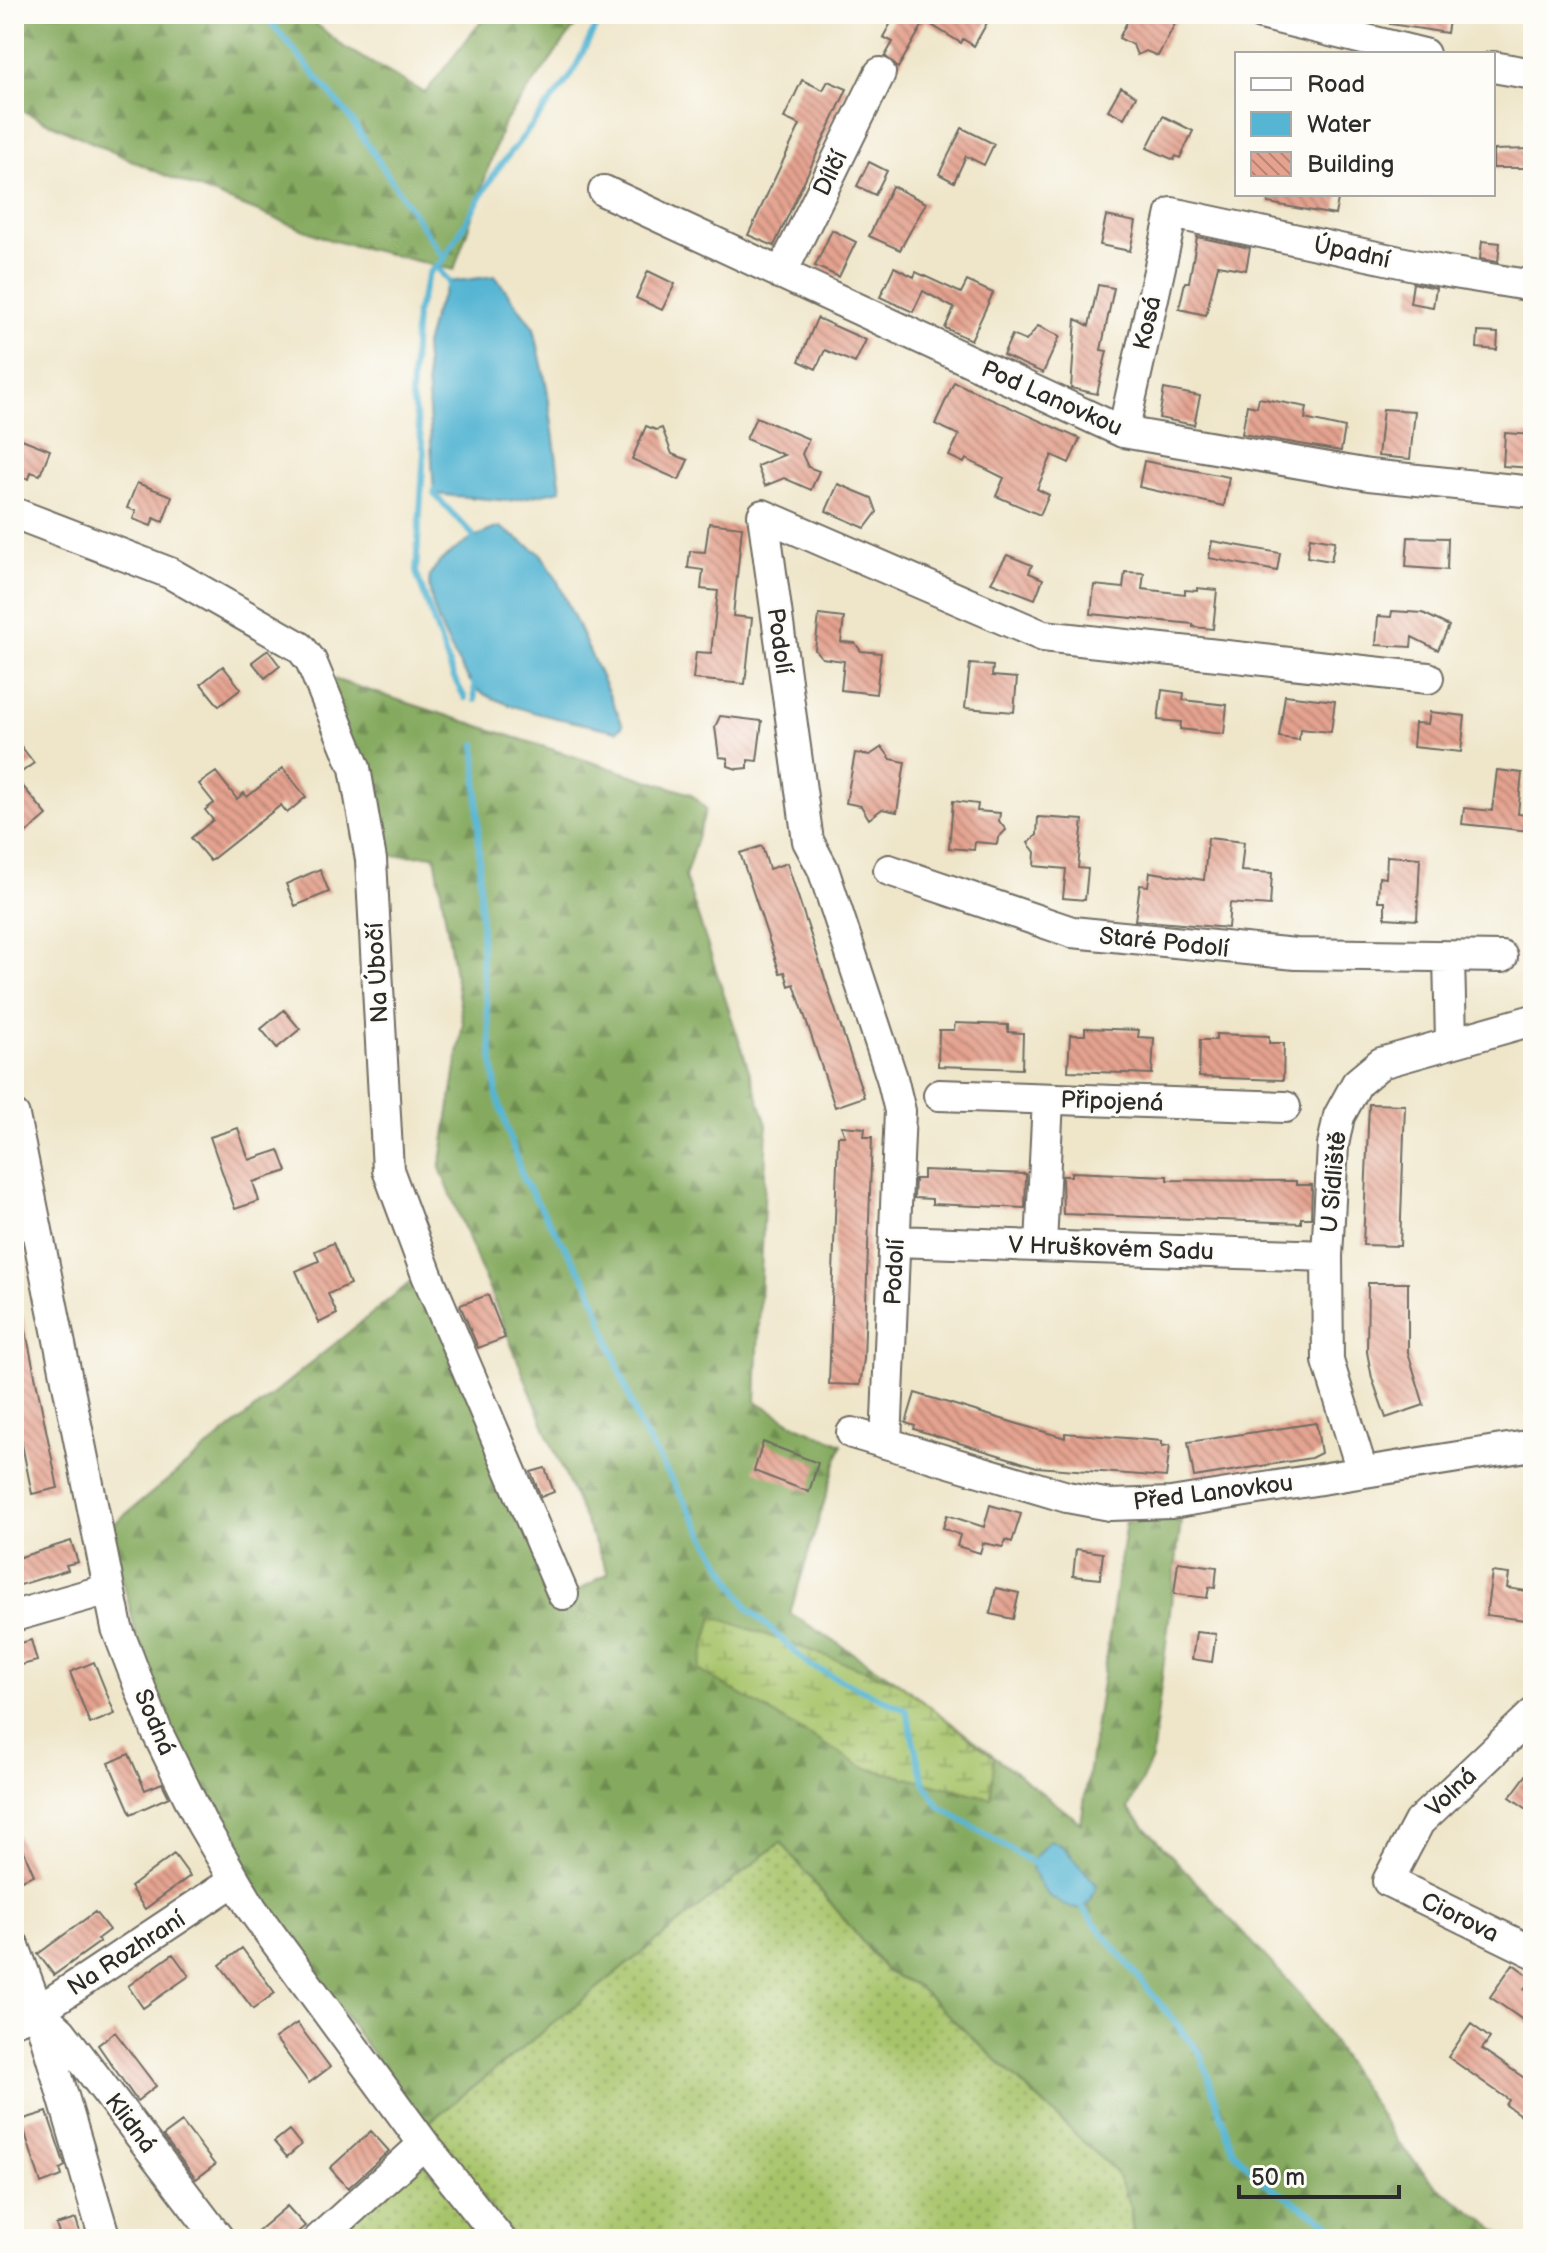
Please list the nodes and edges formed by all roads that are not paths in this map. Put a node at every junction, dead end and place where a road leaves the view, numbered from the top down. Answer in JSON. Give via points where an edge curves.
{"nodes":[{"id":1,"x":1261,"y":14,"type":"edge"},
{"id":2,"x":1416,"y":52,"type":"edge"},
{"id":3,"x":1495,"y":67,"type":"edge"},
{"id":4,"x":880,"y":73,"type":"dead end"},
{"id":5,"x":1533,"y":74,"type":"edge"},
{"id":6,"x":604,"y":191,"type":"dead end"},
{"id":7,"x":1172,"y":213,"type":"joint"},
{"id":8,"x":781,"y":274,"type":"junction"},
{"id":9,"x":1533,"y":286,"type":"edge"},
{"id":10,"x":1123,"y":432,"type":"junction"},
{"id":11,"x":1533,"y":492,"type":"edge"},
{"id":12,"x":14,"y":513,"type":"edge"},
{"id":13,"x":1428,"y":678,"type":"dead end"},
{"id":14,"x":889,"y":870,"type":"dead end"},
{"id":15,"x":1502,"y":957,"type":"dead end"},
{"id":16,"x":1449,"y":958,"type":"junction"},
{"id":17,"x":1533,"y":1020,"type":"edge"},
{"id":18,"x":1451,"y":1040,"type":"junction"},
{"id":19,"x":939,"y":1095,"type":"dead end"},
{"id":20,"x":1048,"y":1099,"type":"junction"},
{"id":21,"x":1285,"y":1107,"type":"dead end"},
{"id":22,"x":14,"y":1116,"type":"edge"},
{"id":23,"x":895,"y":1241,"type":"junction"},
{"id":24,"x":1041,"y":1245,"type":"junction"},
{"id":25,"x":1327,"y":1256,"type":"junction"},
{"id":26,"x":852,"y":1433,"type":"dead end"},
{"id":27,"x":886,"y":1443,"type":"junction"},
{"id":28,"x":1533,"y":1445,"type":"edge"},
{"id":29,"x":1362,"y":1471,"type":"junction"},
{"id":30,"x":109,"y":1589,"type":"junction"},
{"id":31,"x":563,"y":1594,"type":"dead end"},
{"id":32,"x":14,"y":1616,"type":"edge"},
{"id":33,"x":1533,"y":1716,"type":"edge"},
{"id":34,"x":235,"y":1880,"type":"junction"},
{"id":35,"x":1388,"y":1881,"type":"joint"},
{"id":36,"x":14,"y":1946,"type":"edge"},
{"id":37,"x":1533,"y":1952,"type":"edge"},
{"id":38,"x":26,"y":2015,"type":"edge"},
{"id":39,"x":424,"y":2144,"type":"junction"},
{"id":40,"x":105,"y":2239,"type":"edge"},
{"id":41,"x":219,"y":2239,"type":"edge"},
{"id":42,"x":319,"y":2239,"type":"edge"},
{"id":43,"x":500,"y":2239,"type":"edge"}],
"edges":[{"from":1,"to":2,"type":"street"},
{"from":3,"to":5,"type":"street"},
{"from":4,"to":8,"type":"street","name":"Dílčí"},
{"from":6,"to":8,"type":"street","name":"Pod Lanovkou"},
{"from":7,"to":9,"type":"street","name":"Úpadní"},
{"from":7,"to":10,"type":"street","name":"Kosá"},
{"from":8,"to":10,"type":"street","name":"Pod Lanovkou"},
{"from":10,"to":11,"type":"street","name":"Pod Lanovkou","via":[[1369,475]]},
{"from":12,"to":31,"type":"street","name":"Na Úbočí","via":[[170,573],[300,647],[311,661],[355,768],[371,860],[388,1170],[433,1290]]},
{"from":13,"to":23,"type":"street","name":"Podolí","via":[[1043,636],[763,515],[808,841],[823,869],[900,1111]]},
{"from":14,"to":16,"type":"street","name":"Staré Podolí","via":[[1072,932],[1296,954]]},
{"from":15,"to":16,"type":"street","name":"Staré Podolí"},
{"from":16,"to":18,"type":"street"},
{"from":17,"to":18,"type":"street","name":"U Sídliště"},
{"from":18,"to":25,"type":"street","name":"U Sídliště","via":[[1381,1063],[1357,1083],[1339,1116],[1333,1145]]},
{"from":19,"to":20,"type":"street","name":"Připojená"},
{"from":20,"to":21,"type":"street","name":"Připojená"},
{"from":20,"to":24,"type":"street"},
{"from":22,"to":30,"type":"street","name":"Sodná"},
{"from":23,"to":24,"type":"street","name":"V Hruškovém Sadu"},
{"from":23,"to":27,"type":"street","name":"Podolí"},
{"from":24,"to":25,"type":"street","name":"V Hruškovém Sadu"},
{"from":25,"to":29,"type":"street","name":"U Sídliště","via":[[1328,1361]]},
{"from":26,"to":27,"type":"street","name":"Před Lanovkou"},
{"from":27,"to":29,"type":"street","name":"Před Lanovkou","via":[[1110,1505],[1171,1503]]},
{"from":28,"to":29,"type":"street","name":"Před Lanovkou"},
{"from":30,"to":32,"type":"street"},
{"from":30,"to":34,"type":"street","name":"Sodná","via":[[117,1628],[157,1732]]},
{"from":33,"to":35,"type":"street","name":"Volná","via":[[1419,1822]]},
{"from":34,"to":38,"type":"street","name":"Na Rozhraní"},
{"from":34,"to":39,"type":"street","name":"Sodná"},
{"from":35,"to":37,"type":"street","name":"Ciorova"},
{"from":36,"to":38,"type":"street","name":"Klidná"},
{"from":38,"to":40,"type":"street","name":"Klidná"},
{"from":38,"to":41,"type":"street","name":"Klidná","via":[[61,2032]]},
{"from":39,"to":42,"type":"street"},
{"from":39,"to":43,"type":"street","name":"Sodná"}]}
